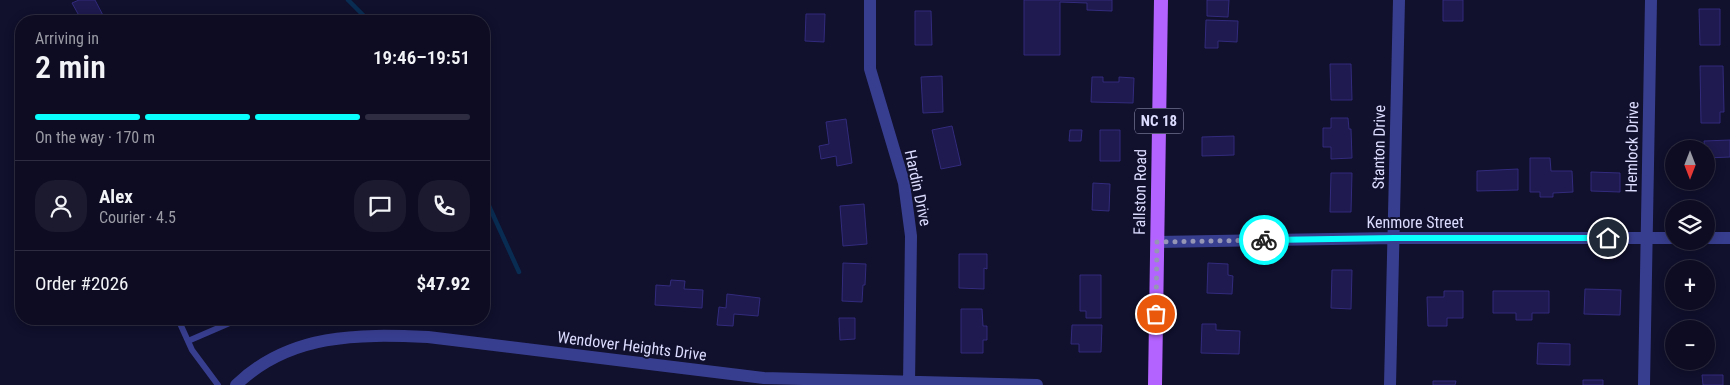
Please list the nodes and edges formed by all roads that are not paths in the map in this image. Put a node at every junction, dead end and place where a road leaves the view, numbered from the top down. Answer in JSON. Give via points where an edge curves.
{"nodes":[{"id":1,"x":870,"y":0,"type":"edge"},
{"id":2,"x":1160,"y":0,"type":"edge"},
{"id":3,"x":1399,"y":0,"type":"edge"},
{"id":4,"x":1651,"y":0,"type":"edge"},
{"id":5,"x":1394,"y":238,"type":"junction"},
{"id":6,"x":1647,"y":238,"type":"junction"},
{"id":7,"x":1665,"y":238,"type":"edge"},
{"id":8,"x":1715,"y":238,"type":"edge"},
{"id":9,"x":1730,"y":238,"type":"edge"},
{"id":10,"x":1157,"y":242,"type":"junction"},
{"id":11,"x":181,"y":325,"type":"edge"},
{"id":12,"x":225,"y":325,"type":"edge"},
{"id":13,"x":188,"y":341,"type":"junction"},
{"id":14,"x":909,"y":383,"type":"edge"},
{"id":15,"x":218,"y":385,"type":"edge"},
{"id":16,"x":236,"y":385,"type":"edge"},
{"id":17,"x":1037,"y":385,"type":"edge"},
{"id":18,"x":1155,"y":385,"type":"edge"},
{"id":19,"x":1390,"y":385,"type":"edge"},
{"id":20,"x":1644,"y":385,"type":"edge"}],
"edges":[{"from":1,"to":14,"type":"street","name":"Hardin Drive","via":[[870,69],[904,183],[912,236]]},
{"from":2,"to":10,"type":"main road","name":"Fallston Road","number":"NC 18"},
{"from":3,"to":5,"type":"street","name":"Stanton Drive"},
{"from":4,"to":6,"type":"street","name":"Hemlock Drive"},
{"from":5,"to":6,"type":"street","name":"Kenmore Street"},
{"from":5,"to":10,"type":"street","name":"Kenmore Street"},
{"from":5,"to":19,"type":"street","name":"Stanton Drive"},
{"from":6,"to":7,"type":"street","name":"Kenmore Street"},
{"from":6,"to":20,"type":"street","name":"Hemlock Drive"},
{"from":8,"to":9,"type":"street"},
{"from":10,"to":18,"type":"main road","name":"Fallston Road","number":"NC 18"},
{"from":11,"to":13,"type":"lane"},
{"from":12,"to":13,"type":"lane"},
{"from":13,"to":15,"type":"lane"},
{"from":14,"to":16,"type":"street","name":"Wendover Heights Drive","via":[[764,378],[428,337],[377,335],[338,338],[282,353],[264,362]]},
{"from":14,"to":17,"type":"street","name":"Wendover Heights Drive"}]}
